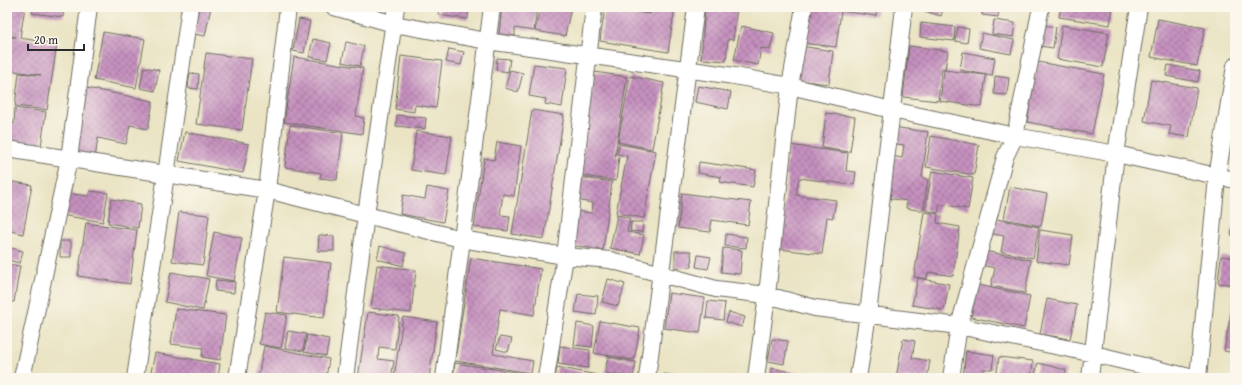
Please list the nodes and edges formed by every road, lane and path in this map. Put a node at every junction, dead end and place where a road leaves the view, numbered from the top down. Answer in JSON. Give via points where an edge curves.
{"nodes":[{"id":1,"x":89,"y":7,"type":"edge"},
{"id":2,"x":190,"y":7,"type":"edge"},
{"id":3,"x":288,"y":7,"type":"edge"},
{"id":4,"x":334,"y":7,"type":"edge"},
{"id":5,"x":396,"y":7,"type":"edge"},
{"id":6,"x":492,"y":7,"type":"edge"},
{"id":7,"x":594,"y":7,"type":"edge"},
{"id":8,"x":696,"y":7,"type":"edge"},
{"id":9,"x":804,"y":7,"type":"edge"},
{"id":10,"x":904,"y":7,"type":"edge"},
{"id":11,"x":1041,"y":7,"type":"edge"},
{"id":12,"x":1139,"y":7,"type":"edge"},
{"id":13,"x":394,"y":24,"type":"junction"},
{"id":14,"x":487,"y":41,"type":"junction"},
{"id":15,"x":590,"y":55,"type":"junction"},
{"id":16,"x":1235,"y":66,"type":"edge"},
{"id":17,"x":688,"y":69,"type":"junction"},
{"id":18,"x":790,"y":86,"type":"junction"},
{"id":19,"x":892,"y":110,"type":"junction"},
{"id":20,"x":1015,"y":136,"type":"junction"},
{"id":21,"x":7,"y":149,"type":"edge"},
{"id":22,"x":1116,"y":154,"type":"junction"},
{"id":23,"x":69,"y":159,"type":"junction"},
{"id":24,"x":166,"y":175,"type":"junction"},
{"id":25,"x":1217,"y":177,"type":"junction"},
{"id":26,"x":1235,"y":180,"type":"edge"},
{"id":27,"x":267,"y":190,"type":"junction"},
{"id":28,"x":366,"y":215,"type":"junction"},
{"id":29,"x":461,"y":239,"type":"junction"},
{"id":30,"x":565,"y":256,"type":"junction"},
{"id":31,"x":661,"y":274,"type":"junction"},
{"id":32,"x":767,"y":295,"type":"junction"},
{"id":33,"x":868,"y":314,"type":"junction"},
{"id":34,"x":959,"y":326,"type":"junction"},
{"id":35,"x":1094,"y":354,"type":"junction"},
{"id":36,"x":22,"y":378,"type":"edge"},
{"id":37,"x":135,"y":378,"type":"edge"},
{"id":38,"x":238,"y":378,"type":"edge"},
{"id":39,"x":345,"y":378,"type":"edge"},
{"id":40,"x":444,"y":378,"type":"edge"},
{"id":41,"x":546,"y":378,"type":"edge"},
{"id":42,"x":647,"y":378,"type":"edge"},
{"id":43,"x":756,"y":378,"type":"edge"},
{"id":44,"x":858,"y":378,"type":"edge"},
{"id":45,"x":951,"y":378,"type":"edge"},
{"id":46,"x":1090,"y":378,"type":"edge"},
{"id":47,"x":1194,"y":378,"type":"edge"},
{"id":48,"x":1198,"y":378,"type":"edge"}],
"edges":[{"from":1,"to":23,"type":"street"},
{"from":2,"to":24,"type":"street"},
{"from":3,"to":27,"type":"street"},
{"from":4,"to":13,"type":"street"},
{"from":5,"to":13,"type":"street"},
{"from":6,"to":14,"type":"street"},
{"from":7,"to":15,"type":"street"},
{"from":8,"to":17,"type":"street"},
{"from":9,"to":18,"type":"street"},
{"from":10,"to":19,"type":"street"},
{"from":11,"to":20,"type":"street"},
{"from":12,"to":22,"type":"street"},
{"from":13,"to":14,"type":"street"},
{"from":13,"to":28,"type":"street"},
{"from":14,"to":15,"type":"street"},
{"from":14,"to":29,"type":"street"},
{"from":15,"to":17,"type":"street"},
{"from":15,"to":30,"type":"street"},
{"from":16,"to":25,"type":"street"},
{"from":17,"to":18,"type":"street"},
{"from":17,"to":31,"type":"street"},
{"from":18,"to":19,"type":"street"},
{"from":18,"to":32,"type":"street"},
{"from":19,"to":20,"type":"street"},
{"from":19,"to":33,"type":"street"},
{"from":20,"to":22,"type":"street"},
{"from":20,"to":34,"type":"street","via":[[1005,157]]},
{"from":21,"to":23,"type":"street"},
{"from":22,"to":25,"type":"street"},
{"from":22,"to":35,"type":"street"},
{"from":23,"to":24,"type":"street"},
{"from":23,"to":36,"type":"street"},
{"from":24,"to":27,"type":"street"},
{"from":24,"to":37,"type":"street"},
{"from":25,"to":26,"type":"street"},
{"from":25,"to":48,"type":"street"},
{"from":27,"to":28,"type":"street"},
{"from":27,"to":38,"type":"street"},
{"from":28,"to":29,"type":"street"},
{"from":28,"to":39,"type":"street"},
{"from":29,"to":30,"type":"street"},
{"from":29,"to":40,"type":"street"},
{"from":30,"to":31,"type":"street","via":[[610,260]]},
{"from":30,"to":41,"type":"street"},
{"from":31,"to":32,"type":"street","via":[[716,288]]},
{"from":31,"to":42,"type":"street"},
{"from":32,"to":33,"type":"street","via":[[815,308]]},
{"from":32,"to":43,"type":"street"},
{"from":33,"to":34,"type":"street"},
{"from":33,"to":44,"type":"street"},
{"from":34,"to":35,"type":"street"},
{"from":34,"to":45,"type":"street"},
{"from":35,"to":46,"type":"street"},
{"from":35,"to":47,"type":"street"}]}
